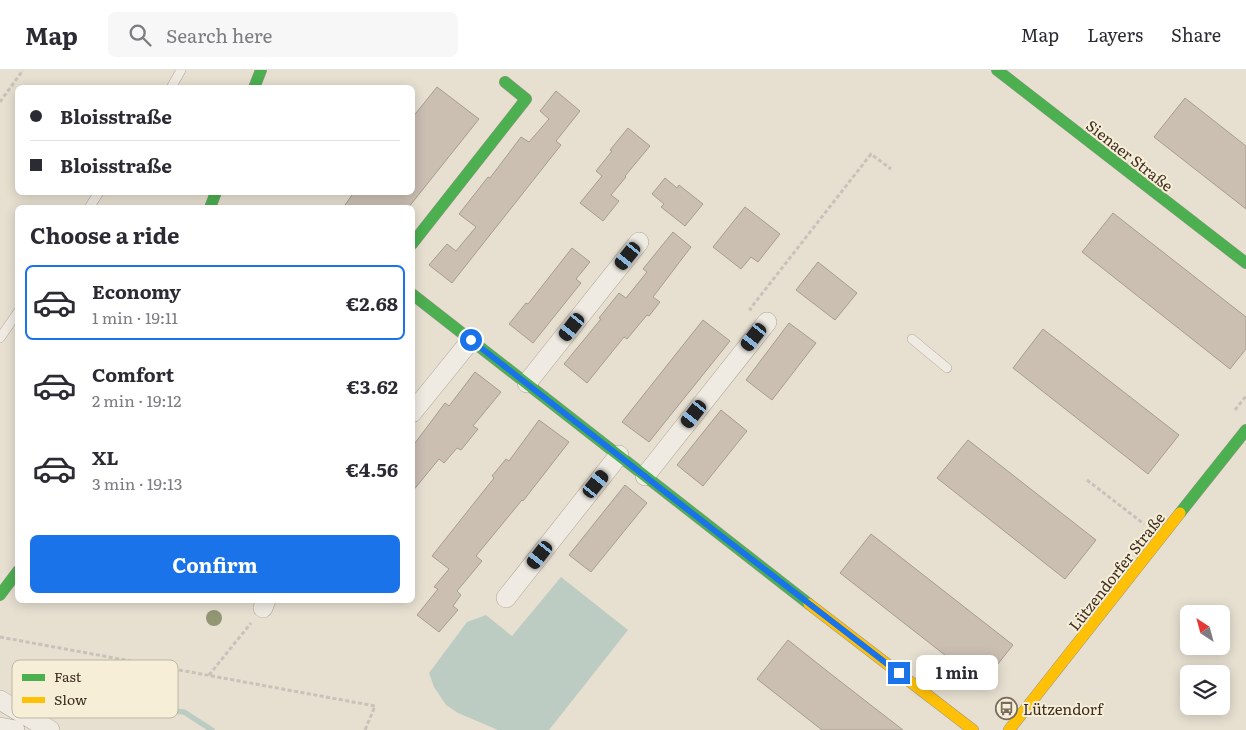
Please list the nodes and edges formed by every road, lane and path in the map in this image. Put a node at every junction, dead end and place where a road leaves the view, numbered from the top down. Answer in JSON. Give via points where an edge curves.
{"nodes":[{"id":1,"x":23,"y":70,"type":"edge"},
{"id":2,"x":181,"y":70,"type":"edge"},
{"id":3,"x":261,"y":70,"type":"edge"},
{"id":4,"x":997,"y":70,"type":"edge"},
{"id":5,"x":505,"y":82,"type":"dead end"},
{"id":6,"x":173,"y":85,"type":"edge"},
{"id":7,"x":255,"y":85,"type":"edge"},
{"id":8,"x":0,"y":102,"type":"edge"},
{"id":9,"x":891,"y":169,"type":"dead end"},
{"id":10,"x":415,"y":240,"type":"edge"},
{"id":11,"x":639,"y":242,"type":"dead end"},
{"id":12,"x":1246,"y":263,"type":"edge"},
{"id":13,"x":415,"y":296,"type":"edge"},
{"id":14,"x":15,"y":316,"type":"edge"},
{"id":15,"x":767,"y":322,"type":"joint"},
{"id":16,"x":0,"y":338,"type":"edge"},
{"id":17,"x":912,"y":339,"type":"dead end"},
{"id":18,"x":471,"y":340,"type":"junction"},
{"id":19,"x":947,"y":368,"type":"dead end"},
{"id":20,"x":527,"y":384,"type":"junction"},
{"id":21,"x":415,"y":409,"type":"edge"},
{"id":22,"x":1246,"y":430,"type":"edge"},
{"id":23,"x":619,"y":456,"type":"junction"},
{"id":24,"x":645,"y":476,"type":"junction"},
{"id":25,"x":1087,"y":480,"type":"dead end"},
{"id":26,"x":1146,"y":525,"type":"dead end"},
{"id":27,"x":15,"y":574,"type":"edge"},
{"id":28,"x":0,"y":595,"type":"edge"},
{"id":29,"x":506,"y":598,"type":"dead end"},
{"id":30,"x":265,"y":604,"type":"edge"},
{"id":31,"x":0,"y":637,"type":"edge"},
{"id":32,"x":126,"y":660,"type":"edge"},
{"id":33,"x":178,"y":669,"type":"edge"},
{"id":34,"x":209,"y":675,"type":"junction"},
{"id":35,"x":0,"y":700,"type":"edge"},
{"id":36,"x":12,"y":707,"type":"edge"},
{"id":37,"x":30,"y":718,"type":"edge"},
{"id":38,"x":0,"y":727,"type":"edge"},
{"id":39,"x":15,"y":730,"type":"edge"},
{"id":40,"x":50,"y":730,"type":"edge"},
{"id":41,"x":365,"y":730,"type":"edge"},
{"id":42,"x":973,"y":730,"type":"edge"},
{"id":43,"x":1009,"y":730,"type":"edge"}],
"edges":[{"from":1,"to":8,"type":"path"},
{"from":2,"to":6,"type":"lane"},
{"from":3,"to":7,"type":"street"},
{"from":4,"to":12,"type":"street","name":"Sienaer Straße"},
{"from":5,"to":10,"type":"street","via":[[526,99]]},
{"from":9,"to":15,"type":"path","via":[[871,154],[750,308]]},
{"from":11,"to":20,"type":"street"},
{"from":13,"to":18,"type":"street"},
{"from":14,"to":16,"type":"lane"},
{"from":15,"to":24,"type":"street"},
{"from":17,"to":19,"type":"lane"},
{"from":18,"to":20,"type":"street"},
{"from":18,"to":21,"type":"street"},
{"from":20,"to":23,"type":"street"},
{"from":22,"to":43,"type":"street","name":"Lützendorfer Straße"},
{"from":23,"to":24,"type":"street"},
{"from":23,"to":29,"type":"street"},
{"from":24,"to":42,"type":"street"},
{"from":25,"to":26,"type":"path"},
{"from":27,"to":28,"type":"street"},
{"from":30,"to":34,"type":"path"},
{"from":31,"to":32,"type":"path"},
{"from":33,"to":34,"type":"path"},
{"from":34,"to":41,"type":"path","via":[[375,706]]},
{"from":35,"to":36,"type":"street"},
{"from":37,"to":40,"type":"street"},
{"from":38,"to":39,"type":"street"}]}
